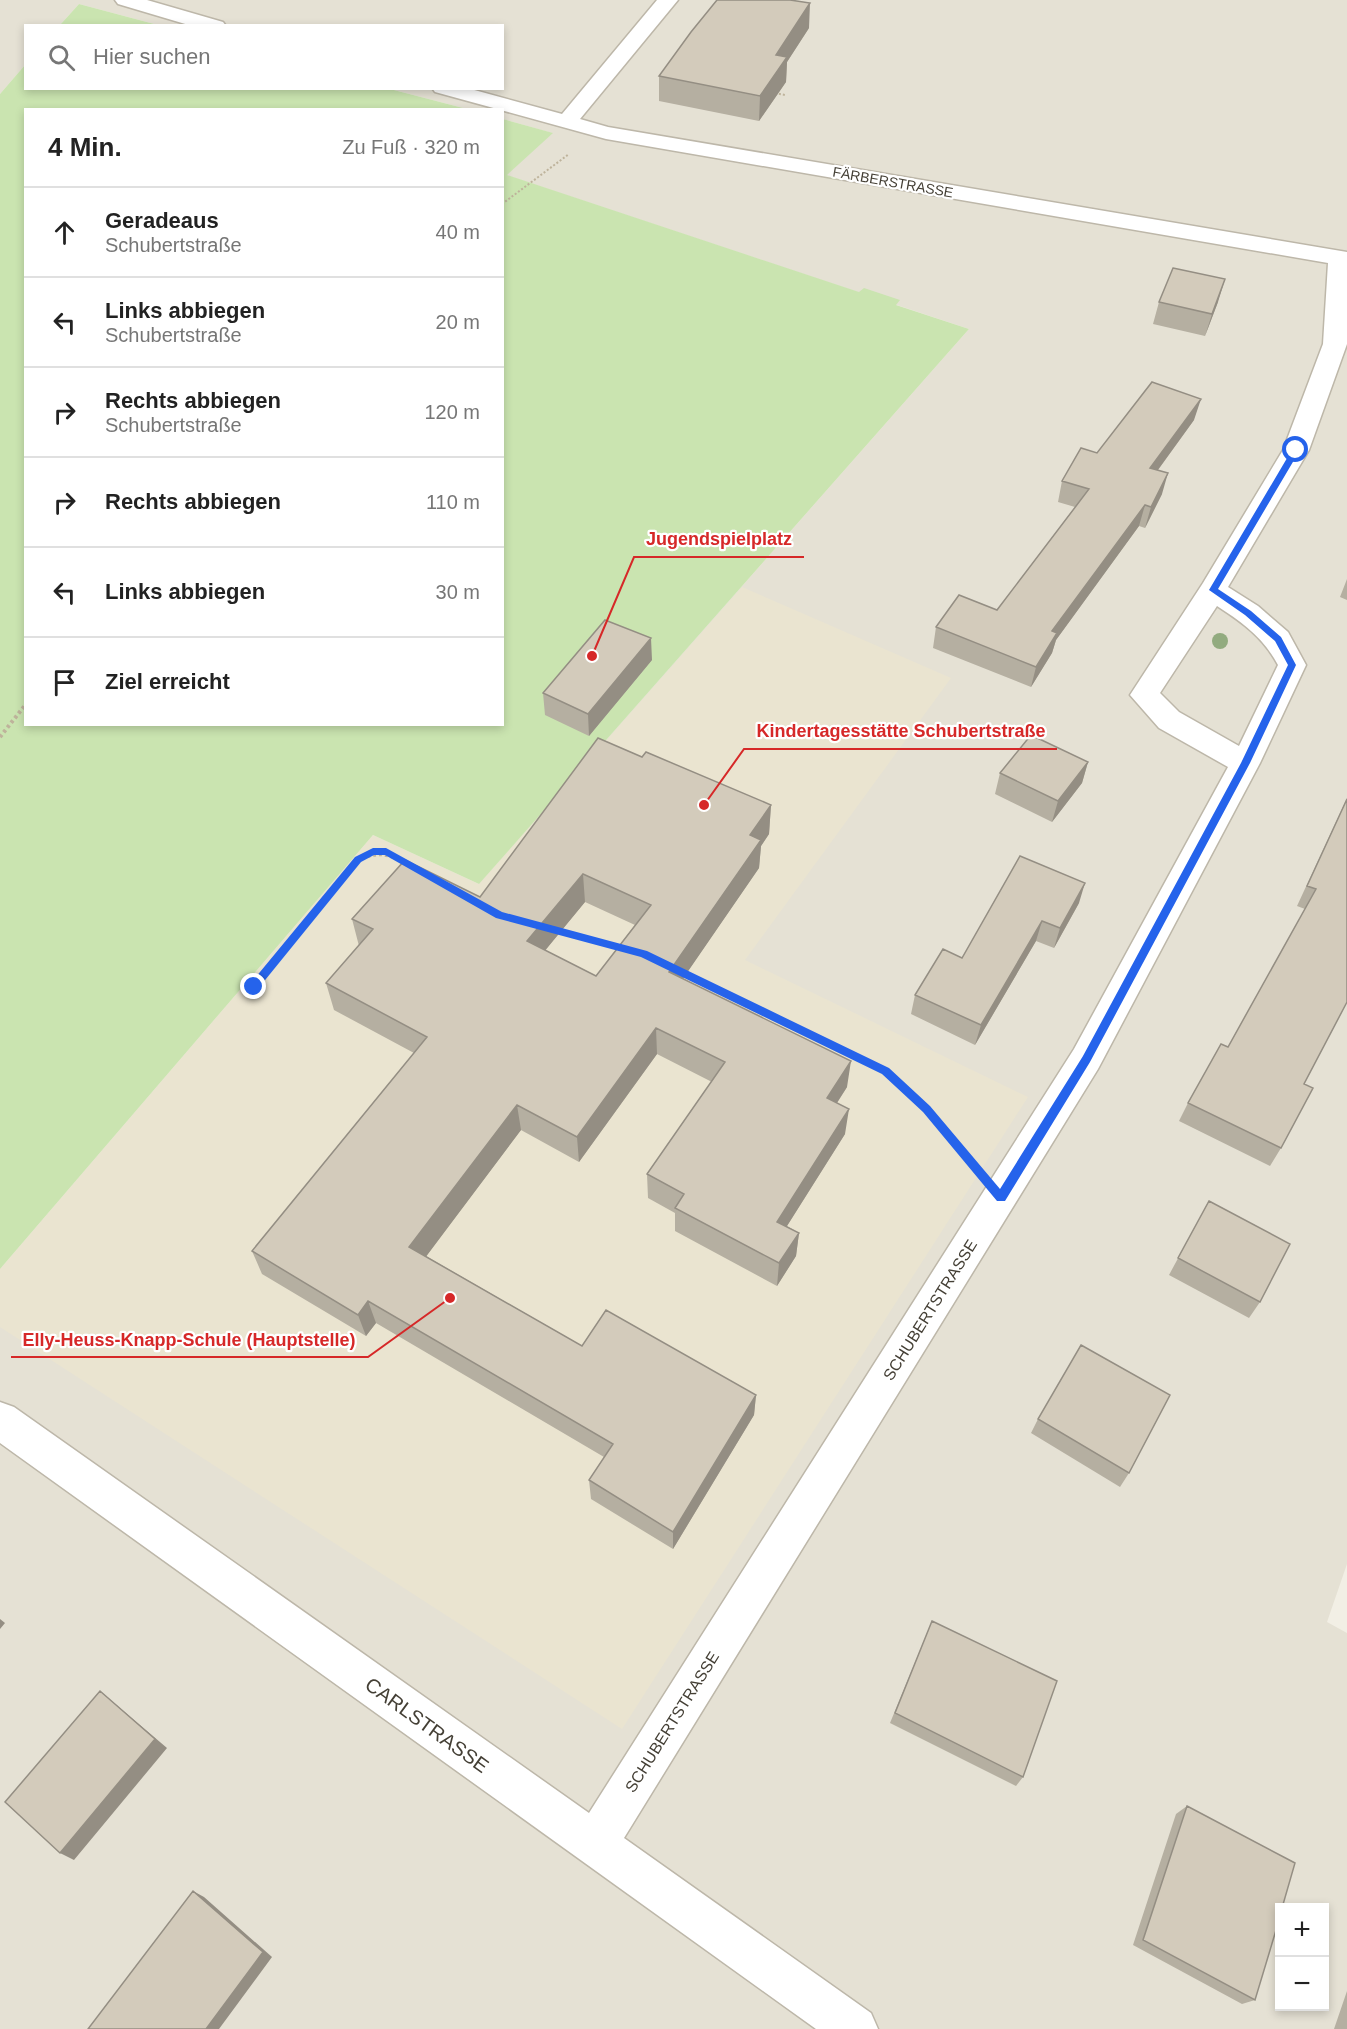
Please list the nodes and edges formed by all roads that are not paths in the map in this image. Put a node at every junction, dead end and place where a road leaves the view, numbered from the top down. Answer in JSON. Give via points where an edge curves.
{"nodes":[{"id":1,"x":125,"y":0,"type":"edge"},
{"id":2,"x":668,"y":0,"type":"edge"},
{"id":3,"x":209,"y":24,"type":"edge"},
{"id":4,"x":449,"y":90,"type":"edge"},
{"id":5,"x":566,"y":123,"type":"junction"},
{"id":6,"x":1344,"y":259,"type":"edge"},
{"id":7,"x":1213,"y":590,"type":"junction"},
{"id":8,"x":1245,"y":763,"type":"junction"},
{"id":9,"x":0,"y":1420,"type":"edge"},
{"id":10,"x":594,"y":1845,"type":"junction"},
{"id":11,"x":855,"y":2029,"type":"edge"}],
"edges":[{"from":1,"to":3,"type":"street"},
{"from":2,"to":5,"type":"street"},
{"from":4,"to":5,"type":"street","name":"FÄRBERSTRASSE"},
{"from":5,"to":6,"type":"street","name":"FÄRBERSTRASSE"},
{"from":6,"to":7,"type":"street","via":[[1335,344],[1296,450]]},
{"from":7,"to":8,"type":"street","name":"SCHUBERTSTRASSE","via":[[1278,639],[1292,665]]},
{"from":7,"to":8,"type":"street","via":[[1144,695],[1169,720]]},
{"from":8,"to":10,"type":"street","name":"SCHUBERTSTRASSE","via":[[1086,1059]]},
{"from":9,"to":10,"type":"street","name":"CARLSTRASSE"},
{"from":10,"to":11,"type":"street","name":"CARLSTRASSE"}]}
